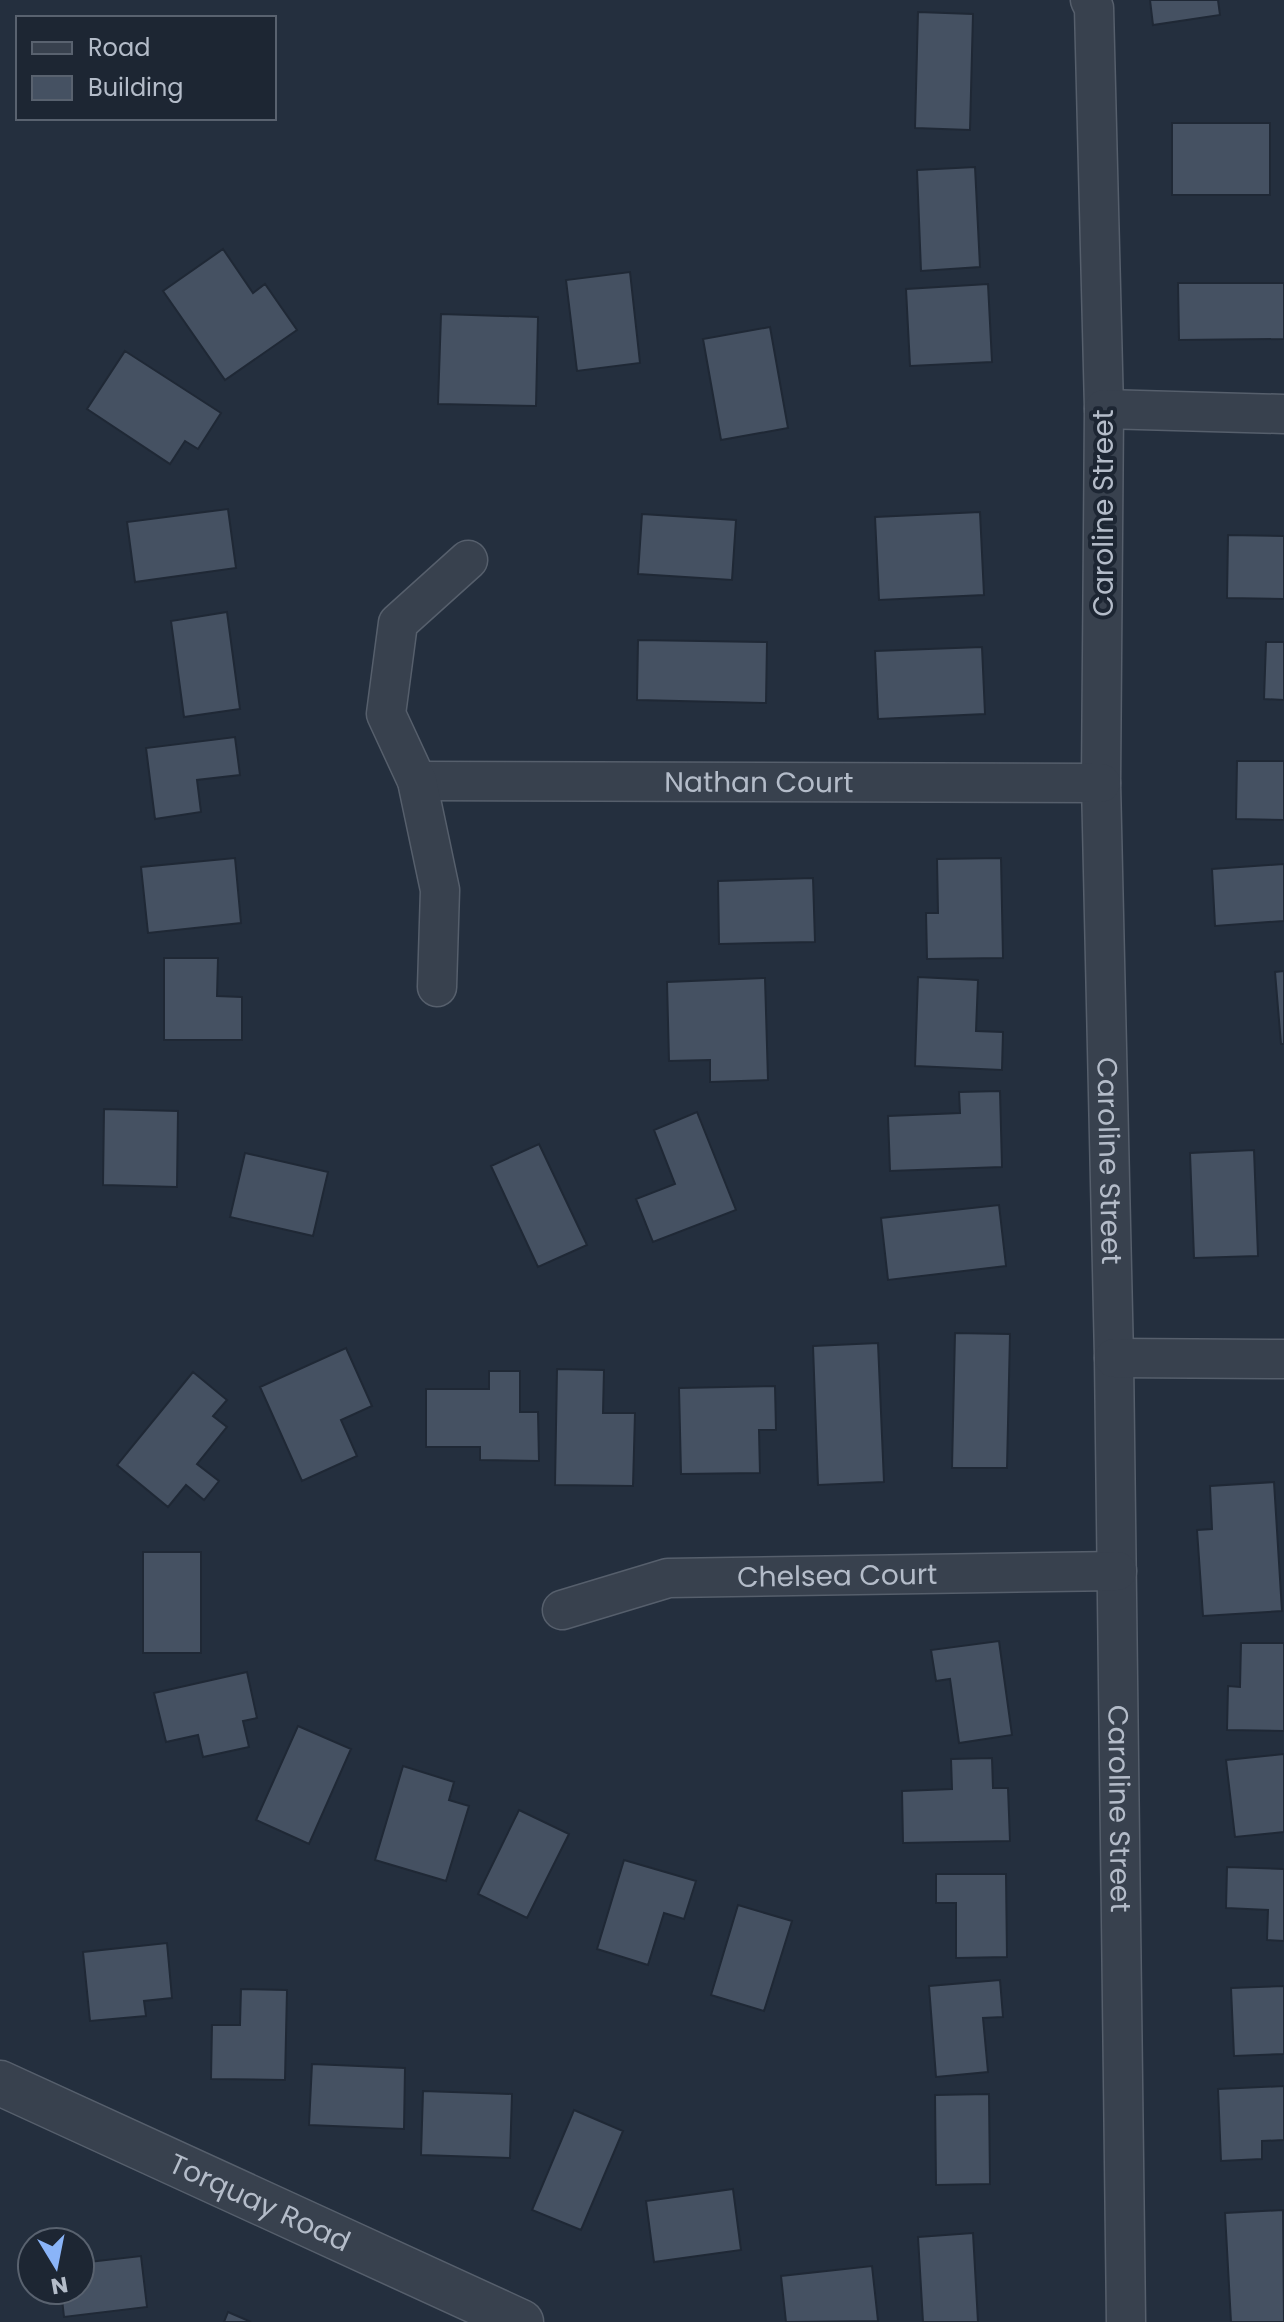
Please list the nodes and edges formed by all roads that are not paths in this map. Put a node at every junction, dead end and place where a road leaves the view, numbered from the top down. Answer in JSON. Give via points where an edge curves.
{"nodes":[{"id":1,"x":1090,"y":0,"type":"edge"},
{"id":2,"x":1104,"y":409,"type":"junction"},
{"id":3,"x":1284,"y":414,"type":"edge"},
{"id":4,"x":468,"y":560,"type":"dead end"},
{"id":5,"x":417,"y":781,"type":"junction"},
{"id":6,"x":1101,"y":783,"type":"junction"},
{"id":7,"x":437,"y":987,"type":"dead end"},
{"id":8,"x":1114,"y":1358,"type":"junction"},
{"id":9,"x":1284,"y":1359,"type":"edge"},
{"id":10,"x":1117,"y":1571,"type":"junction"},
{"id":11,"x":562,"y":1610,"type":"dead end"},
{"id":12,"x":0,"y":2083,"type":"edge"},
{"id":13,"x":521,"y":2322,"type":"edge"},
{"id":14,"x":1126,"y":2322,"type":"edge"}],
"edges":[{"from":1,"to":2,"type":"street","name":"Caroline Street"},
{"from":2,"to":3,"type":"street"},
{"from":2,"to":6,"type":"street","name":"Caroline Street"},
{"from":4,"to":5,"type":"street","via":[[398,623],[386,714]]},
{"from":5,"to":6,"type":"street","name":"Nathan Court"},
{"from":5,"to":7,"type":"street","via":[[440,890]]},
{"from":6,"to":8,"type":"street","name":"Caroline Street"},
{"from":8,"to":9,"type":"street"},
{"from":8,"to":10,"type":"street","name":"Caroline Street"},
{"from":10,"to":11,"type":"street","name":"Chelsea Court","via":[[668,1578]]},
{"from":10,"to":14,"type":"street","name":"Caroline Street"},
{"from":12,"to":13,"type":"street","name":"Torquay Road"}]}
